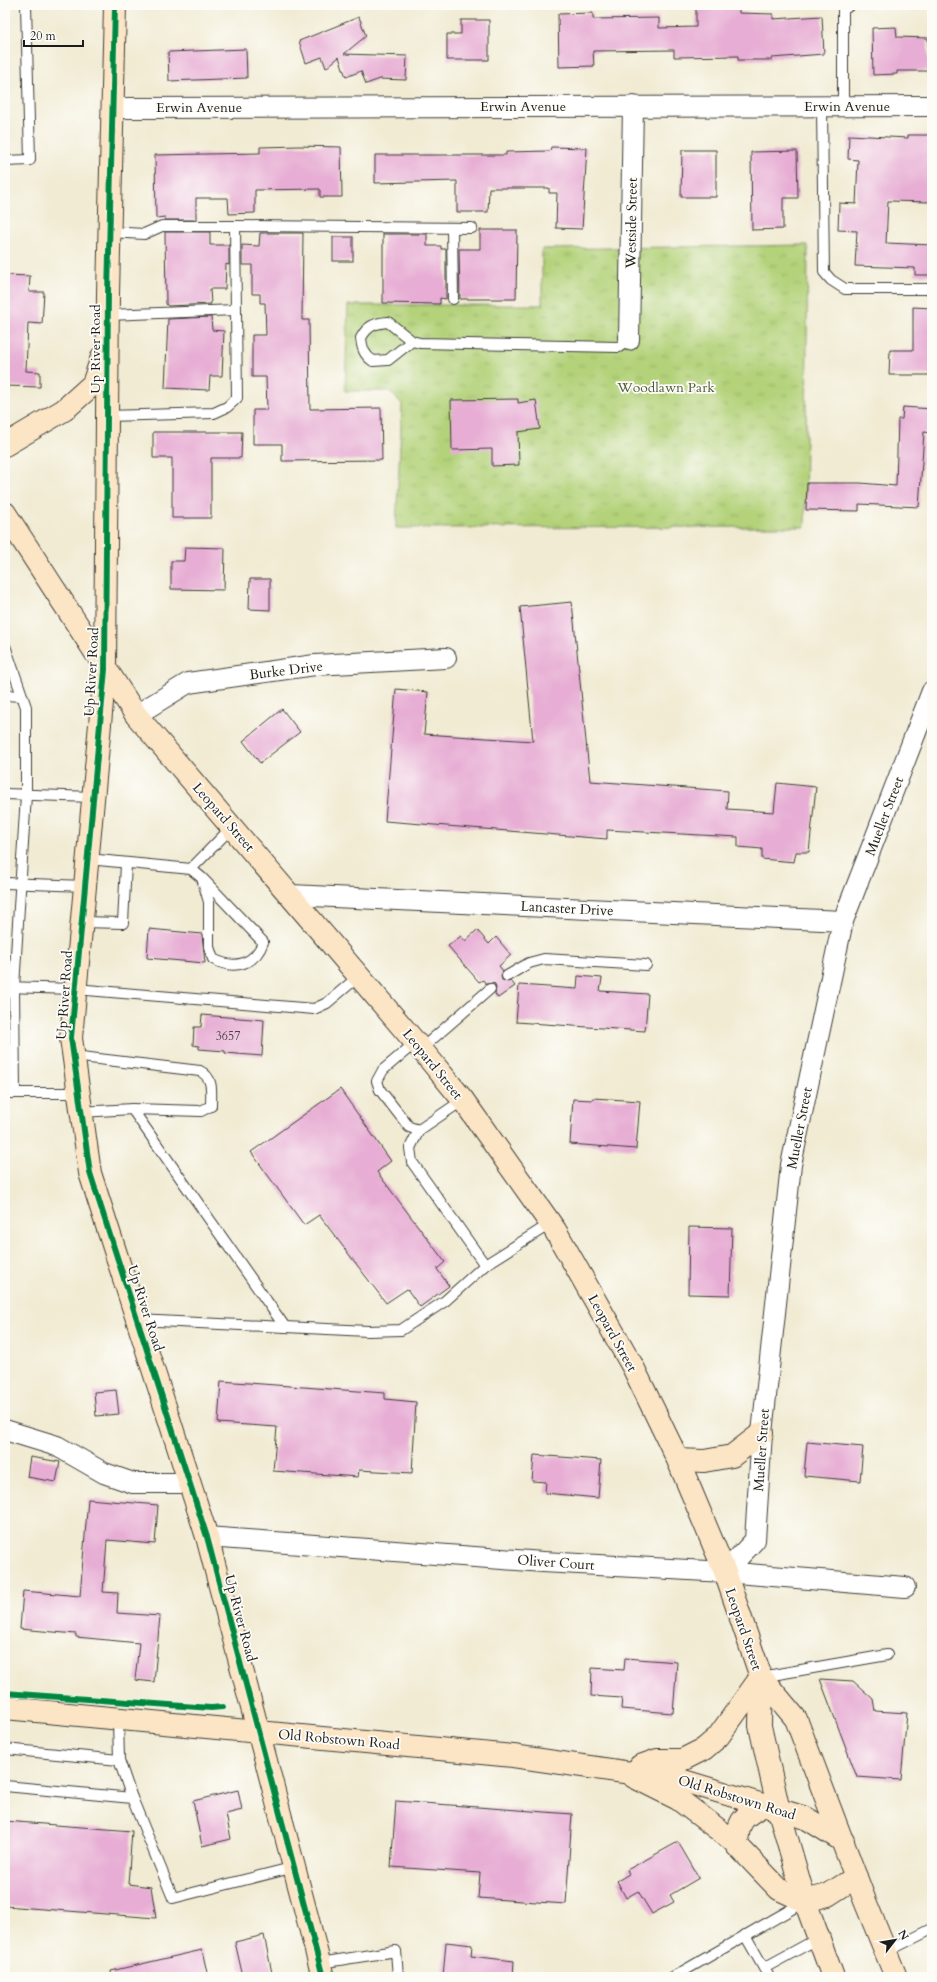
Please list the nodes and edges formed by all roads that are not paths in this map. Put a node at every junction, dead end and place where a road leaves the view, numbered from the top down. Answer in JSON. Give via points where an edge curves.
{"nodes":[{"id":1,"x":26,"y":5,"type":"edge"},
{"id":2,"x":115,"y":5,"type":"edge"},
{"id":3,"x":850,"y":5,"type":"edge"},
{"id":4,"x":633,"y":106,"type":"junction"},
{"id":5,"x":822,"y":106,"type":"junction"},
{"id":6,"x":842,"y":106,"type":"junction"},
{"id":7,"x":932,"y":106,"type":"edge"},
{"id":8,"x":113,"y":108,"type":"junction"},
{"id":9,"x":5,"y":161,"type":"edge"},
{"id":10,"x":235,"y":226,"type":"junction"},
{"id":11,"x":452,"y":228,"type":"junction"},
{"id":12,"x":472,"y":228,"type":"dead end"},
{"id":13,"x":110,"y":232,"type":"junction"},
{"id":14,"x":932,"y":289,"type":"edge"},
{"id":15,"x":453,"y":299,"type":"dead end"},
{"id":16,"x":236,"y":310,"type":"junction"},
{"id":17,"x":108,"y":314,"type":"junction"},
{"id":18,"x":107,"y":340,"type":"junction"},
{"id":19,"x":629,"y":340,"type":"joint"},
{"id":20,"x":412,"y":341,"type":"junction"},
{"id":21,"x":107,"y":416,"type":"junction"},
{"id":22,"x":5,"y":445,"type":"edge"},
{"id":23,"x":5,"y":513,"type":"edge"},
{"id":24,"x":5,"y":646,"type":"edge"},
{"id":25,"x":446,"y":658,"type":"dead end"},
{"id":26,"x":105,"y":670,"type":"junction"},
{"id":27,"x":932,"y":691,"type":"edge"},
{"id":28,"x":5,"y":695,"type":"edge"},
{"id":29,"x":22,"y":696,"type":"junction"},
{"id":30,"x":136,"y":715,"type":"junction"},
{"id":31,"x":5,"y":794,"type":"edge"},
{"id":32,"x":26,"y":795,"type":"junction"},
{"id":33,"x":93,"y":797,"type":"junction"},
{"id":34,"x":232,"y":827,"type":"junction"},
{"id":35,"x":88,"y":859,"type":"junction"},
{"id":36,"x":126,"y":864,"type":"junction"},
{"id":37,"x":191,"y":869,"type":"junction"},
{"id":38,"x":202,"y":878,"type":"junction"},
{"id":39,"x":5,"y":883,"type":"edge"},
{"id":40,"x":19,"y":884,"type":"junction"},
{"id":41,"x":85,"y":886,"type":"junction"},
{"id":42,"x":291,"y":895,"type":"junction"},
{"id":43,"x":843,"y":921,"type":"junction"},
{"id":44,"x":82,"y":922,"type":"junction"},
{"id":45,"x":646,"y":965,"type":"dead end"},
{"id":46,"x":359,"y":976,"type":"junction"},
{"id":47,"x":507,"y":976,"type":"dead end"},
{"id":48,"x":9,"y":987,"type":"edge"},
{"id":49,"x":490,"y":988,"type":"dead end"},
{"id":50,"x":76,"y":989,"type":"junction"},
{"id":51,"x":418,"y":1045,"type":"junction"},
{"id":52,"x":73,"y":1056,"type":"junction"},
{"id":53,"x":10,"y":1093,"type":"edge"},
{"id":54,"x":463,"y":1100,"type":"junction"},
{"id":55,"x":80,"y":1102,"type":"junction"},
{"id":56,"x":132,"y":1110,"type":"junction"},
{"id":57,"x":420,"y":1130,"type":"junction"},
{"id":58,"x":550,"y":1224,"type":"junction"},
{"id":59,"x":485,"y":1265,"type":"junction"},
{"id":60,"x":137,"y":1320,"type":"junction"},
{"id":61,"x":285,"y":1327,"type":"junction"},
{"id":62,"x":5,"y":1430,"type":"edge"},
{"id":63,"x":762,"y":1433,"type":"junction"},
{"id":64,"x":678,"y":1460,"type":"junction"},
{"id":65,"x":190,"y":1483,"type":"junction"},
{"id":66,"x":207,"y":1537,"type":"junction"},
{"id":67,"x":725,"y":1572,"type":"junction"},
{"id":68,"x":905,"y":1587,"type":"dead end"},
{"id":69,"x":888,"y":1655,"type":"dead end"},
{"id":70,"x":761,"y":1677,"type":"junction"},
{"id":71,"x":5,"y":1708,"type":"edge"},
{"id":72,"x":118,"y":1719,"type":"junction"},
{"id":73,"x":260,"y":1732,"type":"junction"},
{"id":74,"x":5,"y":1749,"type":"edge"},
{"id":75,"x":119,"y":1760,"type":"junction"},
{"id":76,"x":624,"y":1772,"type":"junction"},
{"id":77,"x":5,"y":1786,"type":"edge"},
{"id":78,"x":132,"y":1798,"type":"junction"},
{"id":79,"x":771,"y":1808,"type":"junction"},
{"id":80,"x":843,"y":1841,"type":"junction"},
{"id":81,"x":737,"y":1846,"type":"junction"},
{"id":82,"x":295,"y":1868,"type":"junction"},
{"id":83,"x":856,"y":1877,"type":"junction"},
{"id":84,"x":805,"y":1901,"type":"junction"},
{"id":85,"x":932,"y":1929,"type":"edge"},
{"id":86,"x":745,"y":1935,"type":"junction"},
{"id":87,"x":819,"y":1938,"type":"junction"},
{"id":88,"x":886,"y":1952,"type":"junction"},
{"id":89,"x":322,"y":1970,"type":"edge"},
{"id":90,"x":766,"y":1972,"type":"edge"},
{"id":91,"x":398,"y":1977,"type":"edge"},
{"id":92,"x":672,"y":1977,"type":"edge"},
{"id":93,"x":832,"y":1977,"type":"edge"},
{"id":94,"x":896,"y":1977,"type":"edge"}],
"edges":[{"from":1,"to":9,"type":"lane","via":[[30,160]]},
{"from":2,"to":8,"type":"street","name":"Up River Road"},
{"from":3,"to":6,"type":"lane","via":[[843,10]]},
{"from":4,"to":5,"type":"street","name":"Erwin Avenue"},
{"from":4,"to":8,"type":"street","name":"Erwin Avenue"},
{"from":4,"to":19,"type":"street","name":"Westside Street"},
{"from":5,"to":6,"type":"street","name":"Erwin Avenue"},
{"from":5,"to":14,"type":"lane","via":[[824,272],[845,289]]},
{"from":6,"to":7,"type":"street","name":"Erwin Avenue"},
{"from":8,"to":13,"type":"street","name":"Up River Road"},
{"from":10,"to":11,"type":"lane"},
{"from":10,"to":13,"type":"lane","via":[[162,226],[144,234]]},
{"from":10,"to":16,"type":"lane"},
{"from":11,"to":12,"type":"lane"},
{"from":11,"to":15,"type":"lane"},
{"from":13,"to":17,"type":"street","name":"Up River Road"},
{"from":16,"to":17,"type":"lane"},
{"from":16,"to":21,"type":"lane","via":[[237,398],[227,407],[214,413]]},
{"from":17,"to":18,"type":"street","name":"Up River Road"},
{"from":18,"to":21,"type":"street","name":"Up River Road"},
{"from":18,"to":22,"type":"street","via":[[93,384],[64,410]]},
{"from":19,"to":20,"type":"lane","via":[[619,347]]},
{"from":20,"to":20,"type":"lane","via":[[388,322],[369,327],[361,338],[362,347],[373,361],[388,360]]},
{"from":21,"to":26,"type":"street","name":"Up River Road"},
{"from":23,"to":26,"type":"street","name":"Leopard Street"},
{"from":24,"to":29,"type":"lane"},
{"from":25,"to":30,"type":"street","name":"Burke Drive","via":[[315,665],[188,683]]},
{"from":26,"to":30,"type":"street","name":"Leopard Street"},
{"from":26,"to":33,"type":"street","name":"Up River Road"},
{"from":27,"to":43,"type":"street","name":"Mueller Street"},
{"from":28,"to":29,"type":"lane"},
{"from":29,"to":32,"type":"lane","via":[[26,707]]},
{"from":30,"to":34,"type":"street","name":"Leopard Street"},
{"from":31,"to":32,"type":"lane"},
{"from":32,"to":33,"type":"lane"},
{"from":32,"to":40,"type":"lane"},
{"from":33,"to":35,"type":"street","name":"Up River Road"},
{"from":34,"to":37,"type":"lane"},
{"from":34,"to":42,"type":"street","name":"Leopard Street"},
{"from":35,"to":36,"type":"lane"},
{"from":35,"to":41,"type":"street","name":"Up River Road"},
{"from":36,"to":37,"type":"lane"},
{"from":36,"to":44,"type":"lane","via":[[123,924]]},
{"from":37,"to":38,"type":"lane"},
{"from":38,"to":38,"type":"lane","via":[[263,942],[259,954],[245,964],[222,964],[213,959],[209,947],[209,902]]},
{"from":39,"to":40,"type":"lane"},
{"from":40,"to":41,"type":"lane"},
{"from":40,"to":48,"type":"lane"},
{"from":41,"to":44,"type":"street","name":"Up River Road"},
{"from":42,"to":43,"type":"street","name":"Lancaster Drive"},
{"from":42,"to":46,"type":"street","name":"Leopard Street"},
{"from":43,"to":63,"type":"street","name":"Mueller Street","via":[[791,1165]]},
{"from":44,"to":50,"type":"street","name":"Up River Road"},
{"from":45,"to":47,"type":"lane","via":[[544,959],[529,963]]},
{"from":46,"to":50,"type":"lane","via":[[327,1003],[314,1009]]},
{"from":46,"to":51,"type":"street","name":"Leopard Street"},
{"from":48,"to":50,"type":"lane"},
{"from":48,"to":53,"type":"lane"},
{"from":49,"to":51,"type":"lane"},
{"from":50,"to":52,"type":"street","name":"Up River Road","via":[[71,1038]]},
{"from":51,"to":54,"type":"street","name":"Leopard Street"},
{"from":51,"to":57,"type":"lane","via":[[383,1070],[377,1081],[380,1090],[409,1126]]},
{"from":52,"to":55,"type":"street","name":"Up River Road"},
{"from":52,"to":56,"type":"lane","via":[[200,1071],[207,1074],[211,1081],[211,1106],[201,1111]]},
{"from":53,"to":55,"type":"lane"},
{"from":54,"to":57,"type":"lane"},
{"from":54,"to":58,"type":"street","name":"Leopard Street"},
{"from":55,"to":56,"type":"lane"},
{"from":55,"to":60,"type":"street","name":"Up River Road","via":[[90,1173]]},
{"from":56,"to":61,"type":"lane"},
{"from":57,"to":59,"type":"lane","via":[[410,1148],[412,1162]]},
{"from":58,"to":59,"type":"lane"},
{"from":58,"to":64,"type":"street","name":"Leopard Street","via":[[633,1367]]},
{"from":59,"to":61,"type":"lane","via":[[445,1301],[401,1330]]},
{"from":60,"to":61,"type":"lane"},
{"from":60,"to":65,"type":"street","name":"Up River Road"},
{"from":62,"to":65,"type":"street","via":[[57,1446],[104,1473],[133,1483]]},
{"from":63,"to":64,"type":"street","via":[[732,1456],[704,1461]]},
{"from":63,"to":67,"type":"street","name":"Mueller Street","via":[[755,1540]]},
{"from":64,"to":67,"type":"street","name":"Leopard Street"},
{"from":65,"to":66,"type":"street","name":"Up River Road"},
{"from":66,"to":67,"type":"street","name":"Oliver Court","via":[[544,1562]]},
{"from":66,"to":73,"type":"street","name":"Up River Road"},
{"from":67,"to":68,"type":"street","name":"Oliver Court"},
{"from":67,"to":70,"type":"street","name":"Leopard Street"},
{"from":69,"to":70,"type":"lane"},
{"from":70,"to":76,"type":"street","via":[[718,1737],[704,1750],[682,1760],[657,1760]]},
{"from":70,"to":79,"type":"street","name":"Leopard Street","via":[[760,1726]]},
{"from":70,"to":80,"type":"street","name":"Leopard Street","via":[[796,1719]]},
{"from":71,"to":72,"type":"street","name":"Old Robstown Road"},
{"from":72,"to":73,"type":"street","name":"Old Robstown Road"},
{"from":72,"to":75,"type":"lane"},
{"from":73,"to":76,"type":"street","name":"Old Robstown Road","via":[[513,1756]]},
{"from":73,"to":82,"type":"street","name":"Up River Road"},
{"from":74,"to":75,"type":"lane"},
{"from":75,"to":78,"type":"lane"},
{"from":76,"to":79,"type":"street","name":"Old Robstown Road","via":[[664,1775]]},
{"from":76,"to":81,"type":"street","name":"Old Robstown Road","via":[[678,1799]]},
{"from":77,"to":78,"type":"lane"},
{"from":78,"to":82,"type":"lane","via":[[172,1898]]},
{"from":79,"to":80,"type":"street","name":"Old Robstown Road","via":[[806,1818]]},
{"from":79,"to":81,"type":"street","via":[[744,1816],[738,1827]]},
{"from":79,"to":84,"type":"street","name":"Leopard Street"},
{"from":80,"to":83,"type":"street","name":"Leopard Street"},
{"from":81,"to":84,"type":"street","name":"Old Robstown Road","via":[[779,1889]]},
{"from":82,"to":89,"type":"street","name":"Up River Road"},
{"from":83,"to":84,"type":"street","via":[[828,1895]]},
{"from":83,"to":88,"type":"street","name":"Leopard Street"},
{"from":84,"to":86,"type":"lane"},
{"from":84,"to":87,"type":"street","name":"Leopard Street"},
{"from":85,"to":88,"type":"lane"},
{"from":86,"to":90,"type":"lane"},
{"from":86,"to":92,"type":"lane"},
{"from":87,"to":90,"type":"lane"},
{"from":87,"to":93,"type":"street","name":"Leopard Street"},
{"from":88,"to":94,"type":"street","name":"Leopard Street"},
{"from":89,"to":91,"type":"lane","via":[[396,1952]]}]}
